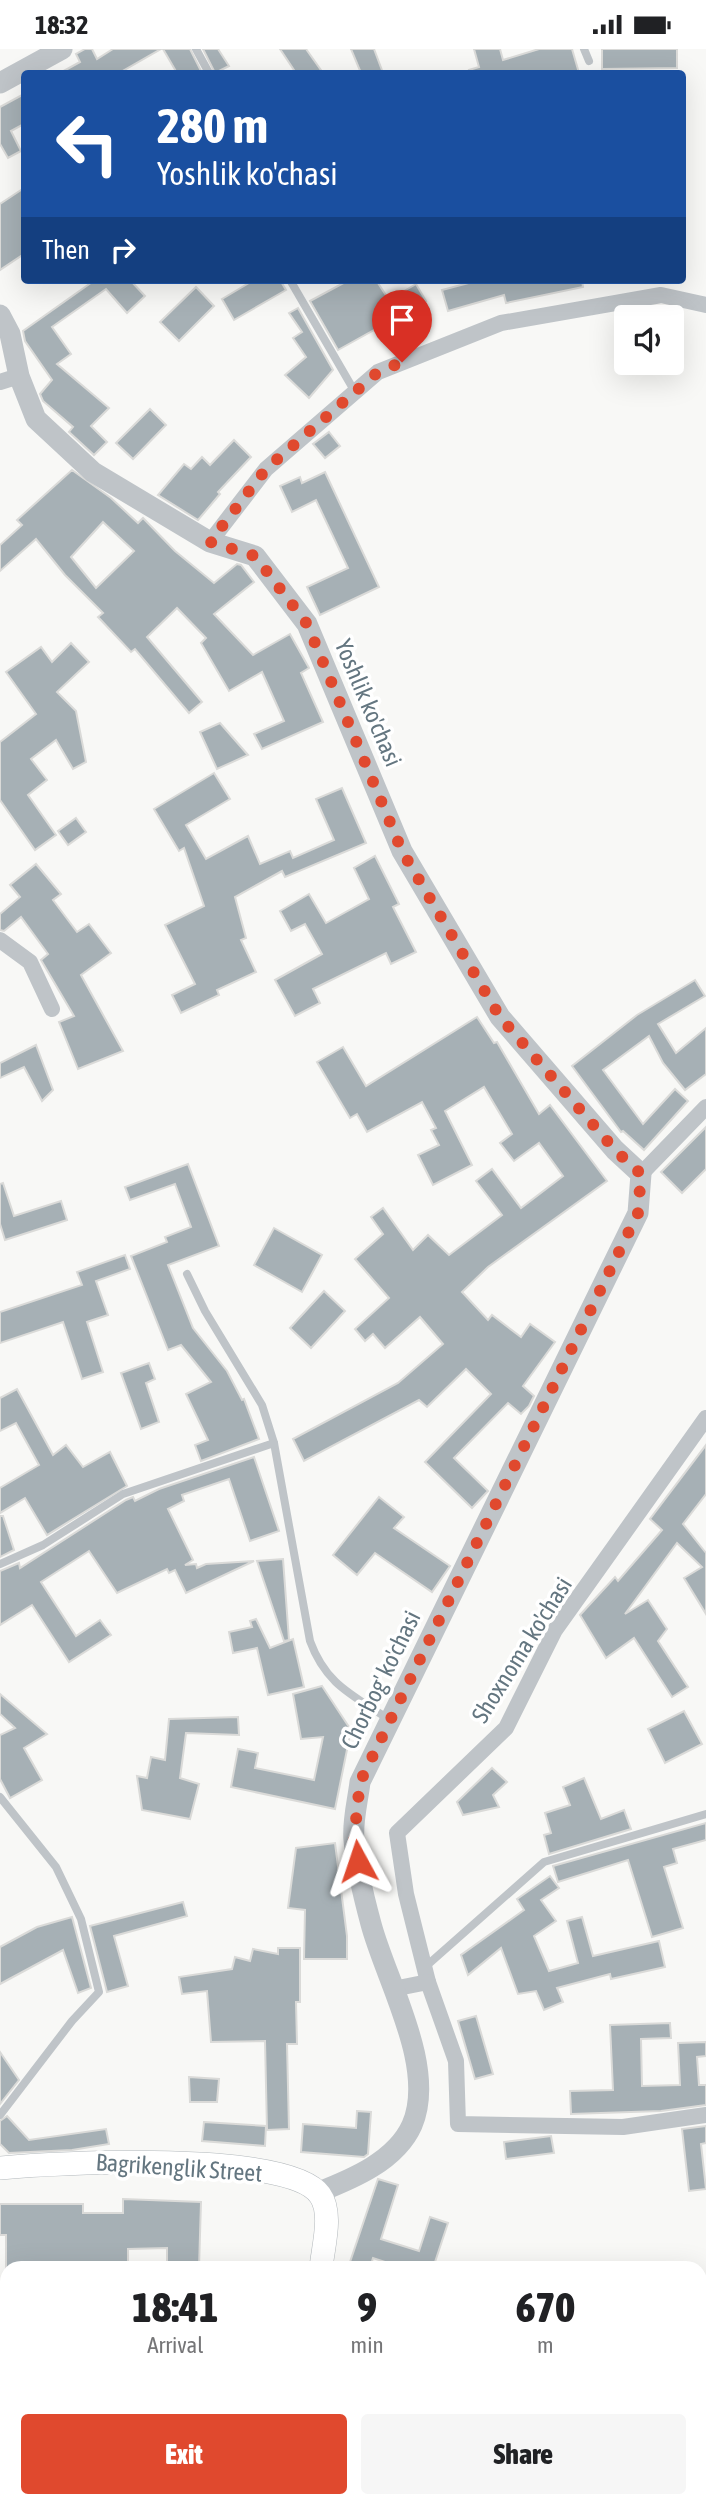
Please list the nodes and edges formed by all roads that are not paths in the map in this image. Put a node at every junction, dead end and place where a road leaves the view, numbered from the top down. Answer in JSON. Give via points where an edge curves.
{"nodes":[{"id":1,"x":62,"y":49,"type":"edge"},
{"id":2,"x":196,"y":49,"type":"edge"},
{"id":3,"x":583,"y":49,"type":"edge"},
{"id":4,"x":589,"y":61,"type":"dead end"},
{"id":5,"x":24,"y":70,"type":"edge"},
{"id":6,"x":207,"y":70,"type":"edge"},
{"id":7,"x":21,"y":71,"type":"edge"},
{"id":8,"x":0,"y":83,"type":"edge"},
{"id":9,"x":292,"y":284,"type":"edge"},
{"id":10,"x":706,"y":305,"type":"edge"},
{"id":11,"x":0,"y":315,"type":"edge"},
{"id":12,"x":9,"y":379,"type":"edge"},
{"id":13,"x":355,"y":392,"type":"junction"},
{"id":14,"x":210,"y":542,"type":"junction"},
{"id":15,"x":0,"y":940,"type":"edge"},
{"id":16,"x":52,"y":1009,"type":"dead end"},
{"id":17,"x":706,"y":1107,"type":"edge"},
{"id":18,"x":641,"y":1174,"type":"junction"},
{"id":19,"x":187,"y":1274,"type":"dead end"},
{"id":20,"x":706,"y":1418,"type":"edge"},
{"id":21,"x":274,"y":1443,"type":"junction"},
{"id":22,"x":0,"y":1564,"type":"edge"},
{"id":23,"x":390,"y":1720,"type":"junction"},
{"id":24,"x":0,"y":1797,"type":"edge"},
{"id":25,"x":706,"y":1814,"type":"edge"},
{"id":26,"x":426,"y":1975,"type":"junction"},
{"id":27,"x":393,"y":1989,"type":"junction"},
{"id":28,"x":0,"y":2115,"type":"edge"},
{"id":29,"x":706,"y":2115,"type":"edge"},
{"id":30,"x":0,"y":2168,"type":"edge"},
{"id":31,"x":319,"y":2192,"type":"junction"},
{"id":32,"x":322,"y":2261,"type":"edge"}],
"edges":[{"from":1,"to":5,"type":"street"},
{"from":2,"to":6,"type":"lane"},
{"from":3,"to":4,"type":"lane"},
{"from":7,"to":8,"type":"street"},
{"from":9,"to":13,"type":"lane"},
{"from":10,"to":13,"type":"street","via":[[661,295],[500,323],[378,372]]},
{"from":11,"to":12,"type":"street","name":"Yoshlik ko'chasi","via":[[9,334]]},
{"from":12,"to":14,"type":"street","name":"Yoshlik ko'chasi","via":[[36,419],[93,472]]},
{"from":13,"to":14,"type":"street","via":[[266,469]]},
{"from":14,"to":18,"type":"street","name":"Yoshlik ko'chasi","via":[[255,556],[307,624],[402,851],[500,1017]]},
{"from":15,"to":16,"type":"street","via":[[30,962]]},
{"from":17,"to":18,"type":"street"},
{"from":18,"to":23,"type":"street","name":"Chorbog' ko'chasi","via":[[638,1213]]},
{"from":19,"to":21,"type":"lane","via":[[262,1405]]},
{"from":20,"to":26,"type":"street","name":"Shoxnoma ko'chasi","via":[[555,1630],[506,1728],[397,1833]]},
{"from":21,"to":22,"type":"lane","via":[[123,1494],[43,1545]]},
{"from":21,"to":23,"type":"lane","via":[[310,1641],[319,1665],[332,1680]]},
{"from":23,"to":27,"type":"street","name":"Chorbog' ko'chasi","via":[[360,1782],[354,1839],[371,1925]]},
{"from":24,"to":28,"type":"lane","via":[[56,1867],[81,1919],[99,1992]]},
{"from":25,"to":26,"type":"lane","via":[[544,1862]]},
{"from":26,"to":27,"type":"street"},
{"from":26,"to":29,"type":"street","via":[[456,2061],[458,2124],[622,2127]]},
{"from":27,"to":31,"type":"street","name":"Chorbog' ko'chasi","via":[[412,2043],[419,2093],[412,2125],[393,2150],[359,2176]]},
{"from":30,"to":31,"type":"main road","name":"Bagrikenglik Street","via":[[61,2162],[149,2162],[246,2169],[301,2181]]},
{"from":31,"to":32,"type":"main road","via":[[326,2206]]}]}
